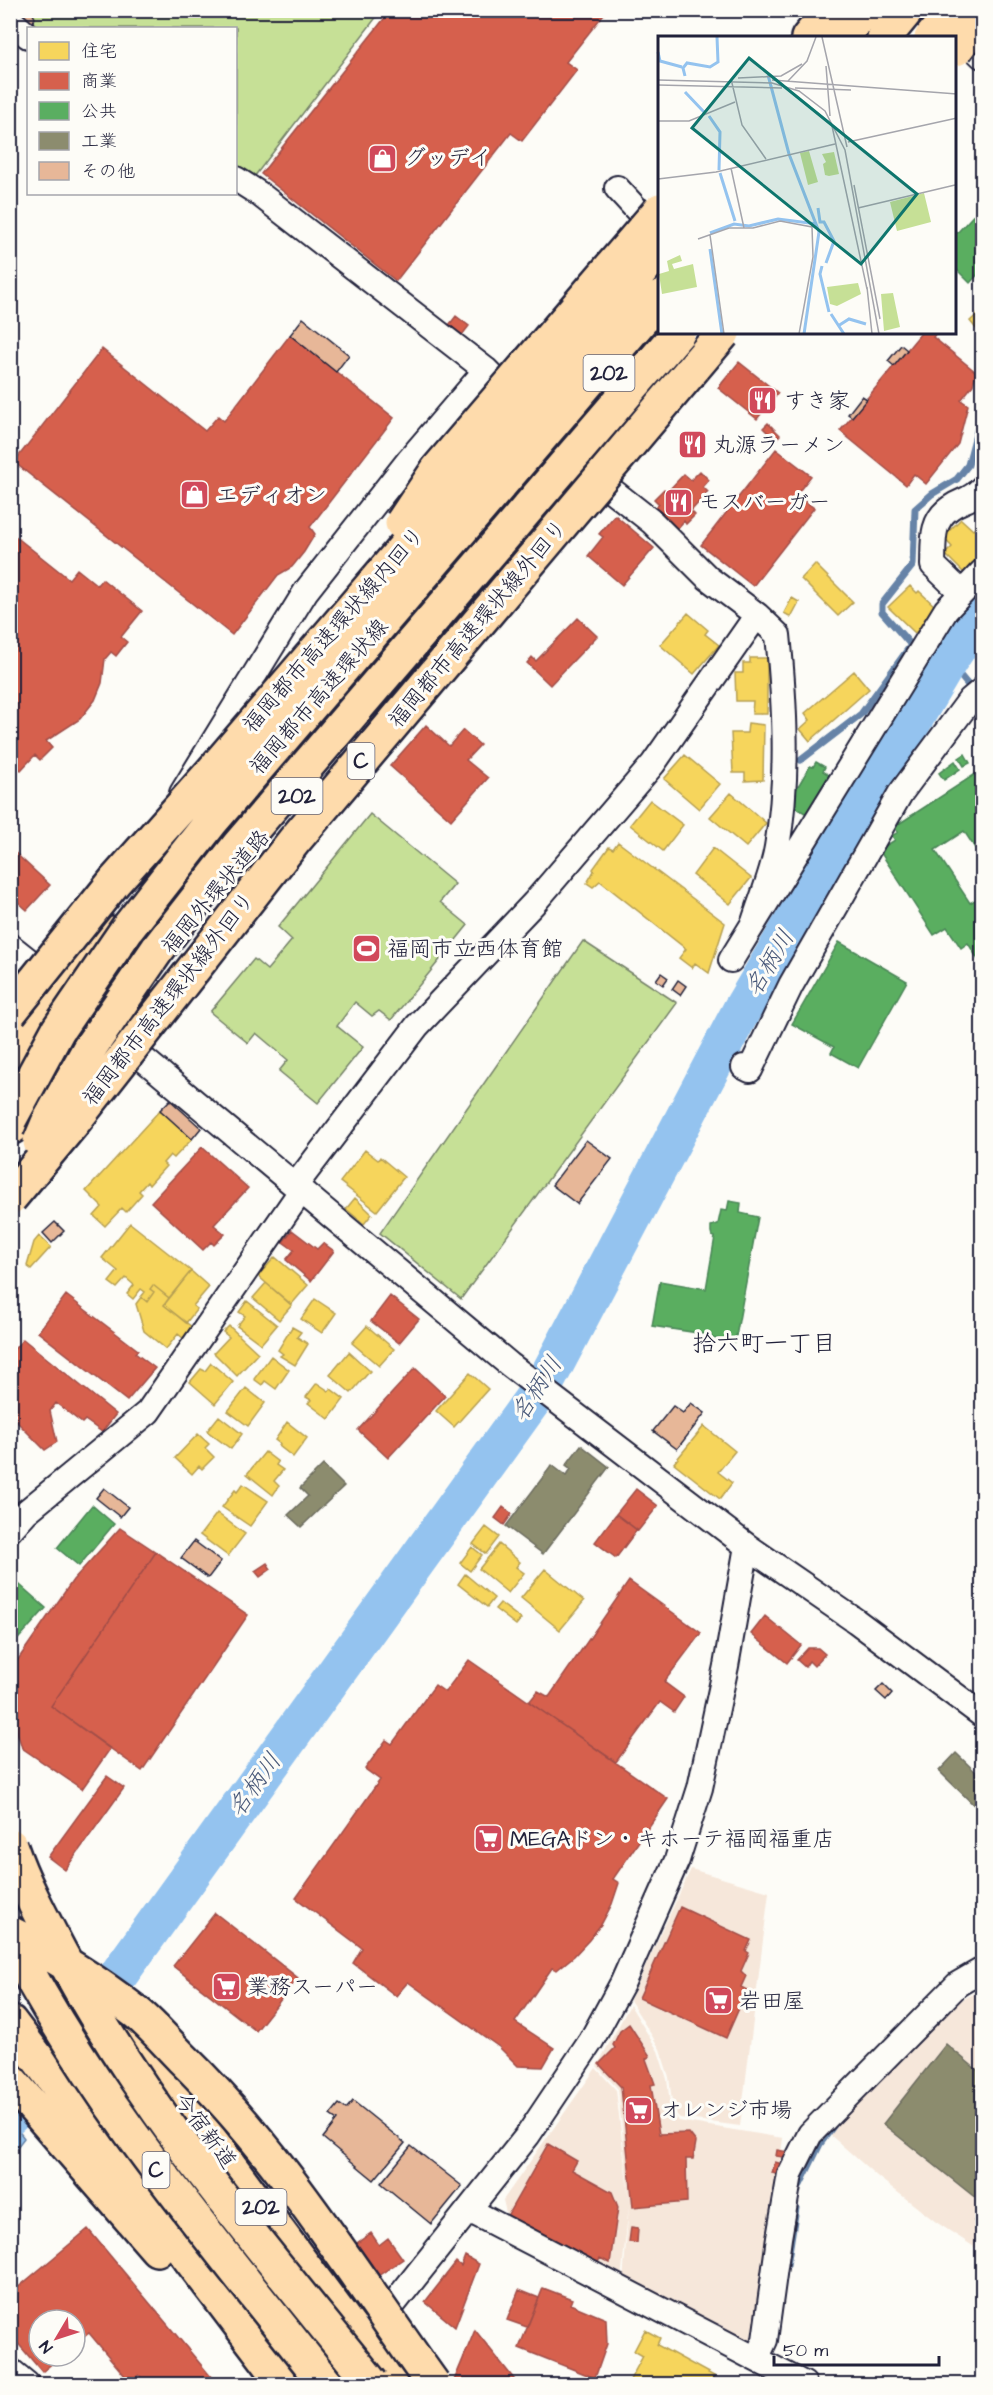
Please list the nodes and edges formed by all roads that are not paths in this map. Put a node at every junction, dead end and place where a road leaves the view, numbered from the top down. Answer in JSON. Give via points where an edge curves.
{"nodes":[{"id":1,"x":813,"y":10,"type":"edge"},
{"id":2,"x":831,"y":10,"type":"edge"},
{"id":3,"x":865,"y":10,"type":"edge"},
{"id":4,"x":898,"y":10,"type":"edge"},
{"id":5,"x":907,"y":10,"type":"edge"},
{"id":6,"x":982,"y":15,"type":"edge"},
{"id":7,"x":10,"y":20,"type":"edge"},
{"id":8,"x":947,"y":26,"type":"edge"},
{"id":9,"x":27,"y":35,"type":"edge"},
{"id":10,"x":792,"y":36,"type":"edge"},
{"id":11,"x":810,"y":36,"type":"edge"},
{"id":12,"x":843,"y":36,"type":"edge"},
{"id":13,"x":878,"y":36,"type":"edge"},
{"id":14,"x":886,"y":36,"type":"edge"},
{"id":15,"x":982,"y":56,"type":"edge"},
{"id":16,"x":237,"y":180,"type":"edge"},
{"id":17,"x":617,"y":188,"type":"dead end"},
{"id":18,"x":658,"y":212,"type":"edge"},
{"id":19,"x":658,"y":233,"type":"edge"},
{"id":20,"x":658,"y":251,"type":"edge"},
{"id":21,"x":658,"y":303,"type":"edge"},
{"id":22,"x":658,"y":304,"type":"edge"},
{"id":23,"x":662,"y":334,"type":"edge"},
{"id":24,"x":677,"y":334,"type":"edge"},
{"id":25,"x":722,"y":334,"type":"edge"},
{"id":26,"x":486,"y":370,"type":"junction"},
{"id":27,"x":559,"y":443,"type":"junction"},
{"id":28,"x":982,"y":488,"type":"edge"},
{"id":29,"x":982,"y":572,"type":"edge"},
{"id":30,"x":962,"y":593,"type":"junction"},
{"id":31,"x":757,"y":615,"type":"junction"},
{"id":32,"x":329,"y":675,"type":"junction"},
{"id":33,"x":976,"y":695,"type":"edge"},
{"id":34,"x":169,"y":864,"type":"junction"},
{"id":35,"x":754,"y":922,"type":"junction"},
{"id":36,"x":10,"y":946,"type":"edge"},
{"id":37,"x":731,"y":960,"type":"dead end"},
{"id":38,"x":63,"y":988,"type":"junction"},
{"id":39,"x":10,"y":1012,"type":"edge"},
{"id":40,"x":105,"y":1027,"type":"junction"},
{"id":41,"x":10,"y":1050,"type":"edge"},
{"id":42,"x":744,"y":1066,"type":"dead end"},
{"id":43,"x":10,"y":1119,"type":"edge"},
{"id":44,"x":10,"y":1128,"type":"edge"},
{"id":45,"x":298,"y":1189,"type":"junction"},
{"id":46,"x":10,"y":1198,"type":"edge"},
{"id":47,"x":10,"y":1211,"type":"edge"},
{"id":48,"x":10,"y":1530,"type":"edge"},
{"id":49,"x":747,"y":1546,"type":"junction"},
{"id":50,"x":982,"y":1715,"type":"edge"},
{"id":51,"x":10,"y":1845,"type":"edge"},
{"id":52,"x":10,"y":1880,"type":"edge"},
{"id":53,"x":10,"y":1933,"type":"edge"},
{"id":54,"x":10,"y":1938,"type":"edge"},
{"id":55,"x":982,"y":1970,"type":"edge"},
{"id":56,"x":17,"y":2031,"type":"edge"},
{"id":57,"x":10,"y":2080,"type":"edge"},
{"id":58,"x":469,"y":2210,"type":"junction"},
{"id":59,"x":359,"y":2340,"type":"junction"},
{"id":60,"x":756,"y":2359,"type":"junction"},
{"id":61,"x":10,"y":2370,"type":"edge"},
{"id":62,"x":27,"y":2385,"type":"edge"},
{"id":63,"x":273,"y":2385,"type":"edge"},
{"id":64,"x":285,"y":2385,"type":"edge"},
{"id":65,"x":320,"y":2385,"type":"edge"},
{"id":66,"x":326,"y":2385,"type":"edge"},
{"id":67,"x":372,"y":2385,"type":"edge"},
{"id":68,"x":396,"y":2385,"type":"edge"},
{"id":69,"x":433,"y":2385,"type":"edge"},
{"id":70,"x":804,"y":2385,"type":"edge"}],
"edges":[{"from":1,"to":10,"type":"highway"},
{"from":2,"to":11,"type":"highway"},
{"from":3,"to":12,"type":"highway"},
{"from":4,"to":13,"type":"highway"},
{"from":5,"to":14,"type":"highway"},
{"from":6,"to":8,"type":"highway","bridge":true},
{"from":7,"to":9,"type":"street"},
{"from":8,"to":15,"type":"street"},
{"from":16,"to":26,"type":"street"},
{"from":17,"to":19,"type":"street"},
{"from":18,"to":32,"type":"highway","number":"202","bridge":true,"via":[[438,469],[376,566]]},
{"from":20,"to":39,"type":"highway","name":"福岡都市高速環状線内回り","bridge":true,"via":[[115,881]]},
{"from":21,"to":43,"type":"highway","name":"福岡都市高速環状線","bridge":true,"via":[[211,822],[127,930],[58,1030]]},
{"from":22,"to":27,"type":"highway","name":"福岡外環状道路","number":"202"},
{"from":23,"to":27,"type":"highway","name":"福岡外環状道路","number":"202"},
{"from":24,"to":47,"type":"highway","bridge":true,"via":[[238,845],[157,950],[89,1049],[48,1123]]},
{"from":25,"to":46,"type":"highway","name":"福岡都市高速環状線外回り","number":"C","bridge":true,"via":[[294,841]]},
{"from":26,"to":27,"type":"street"},
{"from":26,"to":34,"type":"street","via":[[306,591],[182,793]]},
{"from":27,"to":31,"type":"street","via":[[652,522],[708,578]]},
{"from":27,"to":32,"type":"highway","name":"福岡外環状道路","number":"202"},
{"from":27,"to":40,"type":"highway","name":"福岡外環状道路","number":"202","via":[[365,718]]},
{"from":28,"to":30,"type":"street","via":[[973,498],[950,508],[934,525],[933,565]]},
{"from":29,"to":30,"type":"street"},
{"from":30,"to":35,"type":"street","via":[[946,610]]},
{"from":31,"to":35,"type":"street","via":[[778,635],[785,708],[777,848]]},
{"from":31,"to":45,"type":"street","via":[[653,764],[534,903],[417,1026]]},
{"from":32,"to":34,"type":"highway","name":"福岡外環状道路","number":"202"},
{"from":33,"to":42,"type":"street","via":[[900,794],[791,985],[750,1070]]},
{"from":34,"to":38,"type":"highway","name":"福岡外環状道路","number":"202"},
{"from":35,"to":37,"type":"street"},
{"from":36,"to":38,"type":"street"},
{"from":38,"to":40,"type":"street"},
{"from":38,"to":41,"type":"highway","name":"福岡外環状道路","number":"202"},
{"from":40,"to":44,"type":"highway","name":"福岡外環状道路","number":"202"},
{"from":40,"to":45,"type":"street"},
{"from":45,"to":48,"type":"street","via":[[148,1412],[26,1512]]},
{"from":45,"to":49,"type":"street","via":[[510,1365]]},
{"from":49,"to":50,"type":"street"},
{"from":49,"to":58,"type":"street","via":[[700,1788],[677,1860],[622,1984],[591,2042],[540,2118]]},
{"from":51,"to":67,"type":"highway","bridge":true,"via":[[85,2000],[140,2085]]},
{"from":52,"to":59,"type":"highway","name":"今宿新道","number":"202","bridge":true,"via":[[129,2028]]},
{"from":53,"to":69,"type":"highway","bridge":true,"via":[[45,1950],[137,2014],[204,2079],[264,2146]]},
{"from":54,"to":66,"type":"highway","number":"C","bridge":true,"via":[[52,2017],[107,2103]]},
{"from":55,"to":60,"type":"street","via":[[958,1984],[810,2134],[790,2175],[765,2340]]},
{"from":56,"to":64,"type":"highway"},
{"from":57,"to":63,"type":"highway"},
{"from":58,"to":59,"type":"street","via":[[388,2311]]},
{"from":58,"to":60,"type":"street"},
{"from":59,"to":65,"type":"street"},
{"from":59,"to":68,"type":"highway","name":"今宿新道","number":"202"},
{"from":60,"to":70,"type":"street"},
{"from":61,"to":62,"type":"street"}]}
